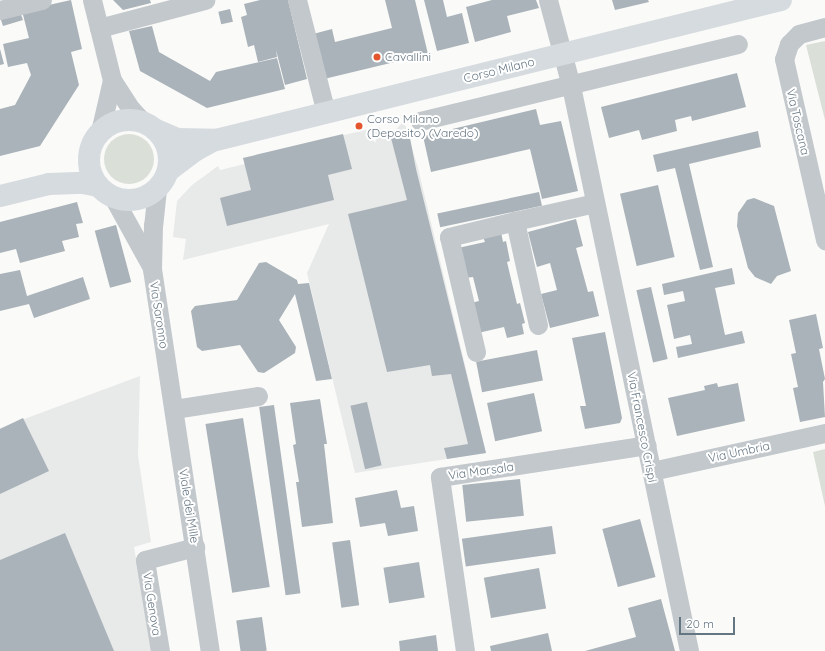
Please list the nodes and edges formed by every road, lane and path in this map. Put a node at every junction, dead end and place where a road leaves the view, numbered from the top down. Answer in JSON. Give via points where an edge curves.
{"nodes":[{"id":1,"x":42,"y":0,"type":"edge"},
{"id":2,"x":92,"y":0,"type":"edge"},
{"id":3,"x":205,"y":0,"type":"edge"},
{"id":4,"x":297,"y":0,"type":"edge"},
{"id":5,"x":548,"y":0,"type":"edge"},
{"id":6,"x":781,"y":0,"type":"edge"},
{"id":7,"x":0,"y":10,"type":"edge"},
{"id":8,"x":825,"y":27,"type":"edge"},
{"id":9,"x":99,"y":28,"type":"junction"},
{"id":10,"x":738,"y":44,"type":"dead end"},
{"id":11,"x":563,"y":54,"type":"junction"},
{"id":12,"x":112,"y":80,"type":"junction"},
{"id":13,"x":571,"y":86,"type":"junction"},
{"id":14,"x":326,"y":113,"type":"junction"},
{"id":15,"x":420,"y":122,"type":"dead end"},
{"id":16,"x":149,"y":126,"type":"junction"},
{"id":17,"x":216,"y":140,"type":"junction"},
{"id":18,"x":95,"y":141,"type":"junction"},
{"id":19,"x":163,"y":180,"type":"junction"},
{"id":20,"x":49,"y":184,"type":"junction"},
{"id":21,"x":106,"y":191,"type":"junction"},
{"id":22,"x":0,"y":196,"type":"edge"},
{"id":23,"x":595,"y":203,"type":"junction"},
{"id":24,"x":515,"y":220,"type":"junction"},
{"id":25,"x":825,"y":240,"type":"edge"},
{"id":26,"x":152,"y":269,"type":"junction"},
{"id":27,"x":538,"y":325,"type":"dead end"},
{"id":28,"x":476,"y":352,"type":"dead end"},
{"id":29,"x":167,"y":361,"type":"joint"},
{"id":30,"x":258,"y":396,"type":"dead end"},
{"id":31,"x":174,"y":409,"type":"junction"},
{"id":32,"x":825,"y":433,"type":"edge"},
{"id":33,"x":647,"y":445,"type":"junction"},
{"id":34,"x":652,"y":471,"type":"junction"},
{"id":35,"x":195,"y":547,"type":"junction"},
{"id":36,"x":160,"y":651,"type":"edge"},
{"id":37,"x":210,"y":651,"type":"edge"},
{"id":38,"x":465,"y":651,"type":"edge"},
{"id":39,"x":689,"y":651,"type":"edge"}],
"edges":[{"from":1,"to":7,"type":"street"},
{"from":2,"to":9,"type":"street"},
{"from":3,"to":9,"type":"street"},
{"from":4,"to":14,"type":"street"},
{"from":5,"to":11,"type":"street","name":"Via Francesco Crispi"},
{"from":6,"to":11,"type":"main road","name":"Corso Milano"},
{"from":8,"to":25,"type":"street","name":"Via Toscana","via":[[799,34],[790,44],[784,59]]},
{"from":9,"to":12,"type":"street"},
{"from":10,"to":13,"type":"street"},
{"from":11,"to":13,"type":"street","name":"Via Francesco Crispi"},
{"from":11,"to":14,"type":"main road","name":"Corso Milano"},
{"from":12,"to":16,"type":"street","via":[[131,109]]},
{"from":12,"to":18,"type":"street"},
{"from":13,"to":15,"type":"street"},
{"from":13,"to":23,"type":"street","name":"Via Francesco Crispi"},
{"from":14,"to":17,"type":"main road","name":"Corso Milano"},
{"from":16,"to":17,"type":"main road","name":"Corso Milano","via":[[177,139]]},
{"from":16,"to":18,"type":"main road","via":[[120,121]]},
{"from":16,"to":19,"type":"main road","via":[[168,150]]},
{"from":17,"to":19,"type":"main road","name":"Corso Milano","via":[[196,150]]},
{"from":18,"to":20,"type":"main road","via":[[76,170]]},
{"from":18,"to":21,"type":"main road","via":[[90,171]]},
{"from":19,"to":21,"type":"main road","via":[[143,198],[133,200]]},
{"from":19,"to":26,"type":"street","name":"Via Saronno","via":[[153,225]]},
{"from":20,"to":21,"type":"main road","via":[[82,183]]},
{"from":20,"to":22,"type":"main road"},
{"from":21,"to":26,"type":"street","name":"Via Saronno"},
{"from":23,"to":24,"type":"street"},
{"from":23,"to":33,"type":"street","name":"Via Francesco Crispi"},
{"from":24,"to":27,"type":"street"},
{"from":24,"to":28,"type":"street","via":[[449,237]]},
{"from":26,"to":29,"type":"street","name":"Via Saronno"},
{"from":29,"to":31,"type":"street","name":"Viale dei Mille"},
{"from":30,"to":31,"type":"street"},
{"from":31,"to":35,"type":"street","name":"Viale dei Mille"},
{"from":32,"to":34,"type":"street","name":"Via Umbria"},
{"from":33,"to":34,"type":"street","name":"Via Francesco Crispi"},
{"from":33,"to":38,"type":"street","name":"Via Marsala","via":[[440,477]]},
{"from":34,"to":39,"type":"street","name":"Via Francesco Crispi","via":[[657,506]]},
{"from":35,"to":36,"type":"street","name":"Via Genova","via":[[145,560]]},
{"from":35,"to":37,"type":"street","name":"Viale dei Mille"}]}
